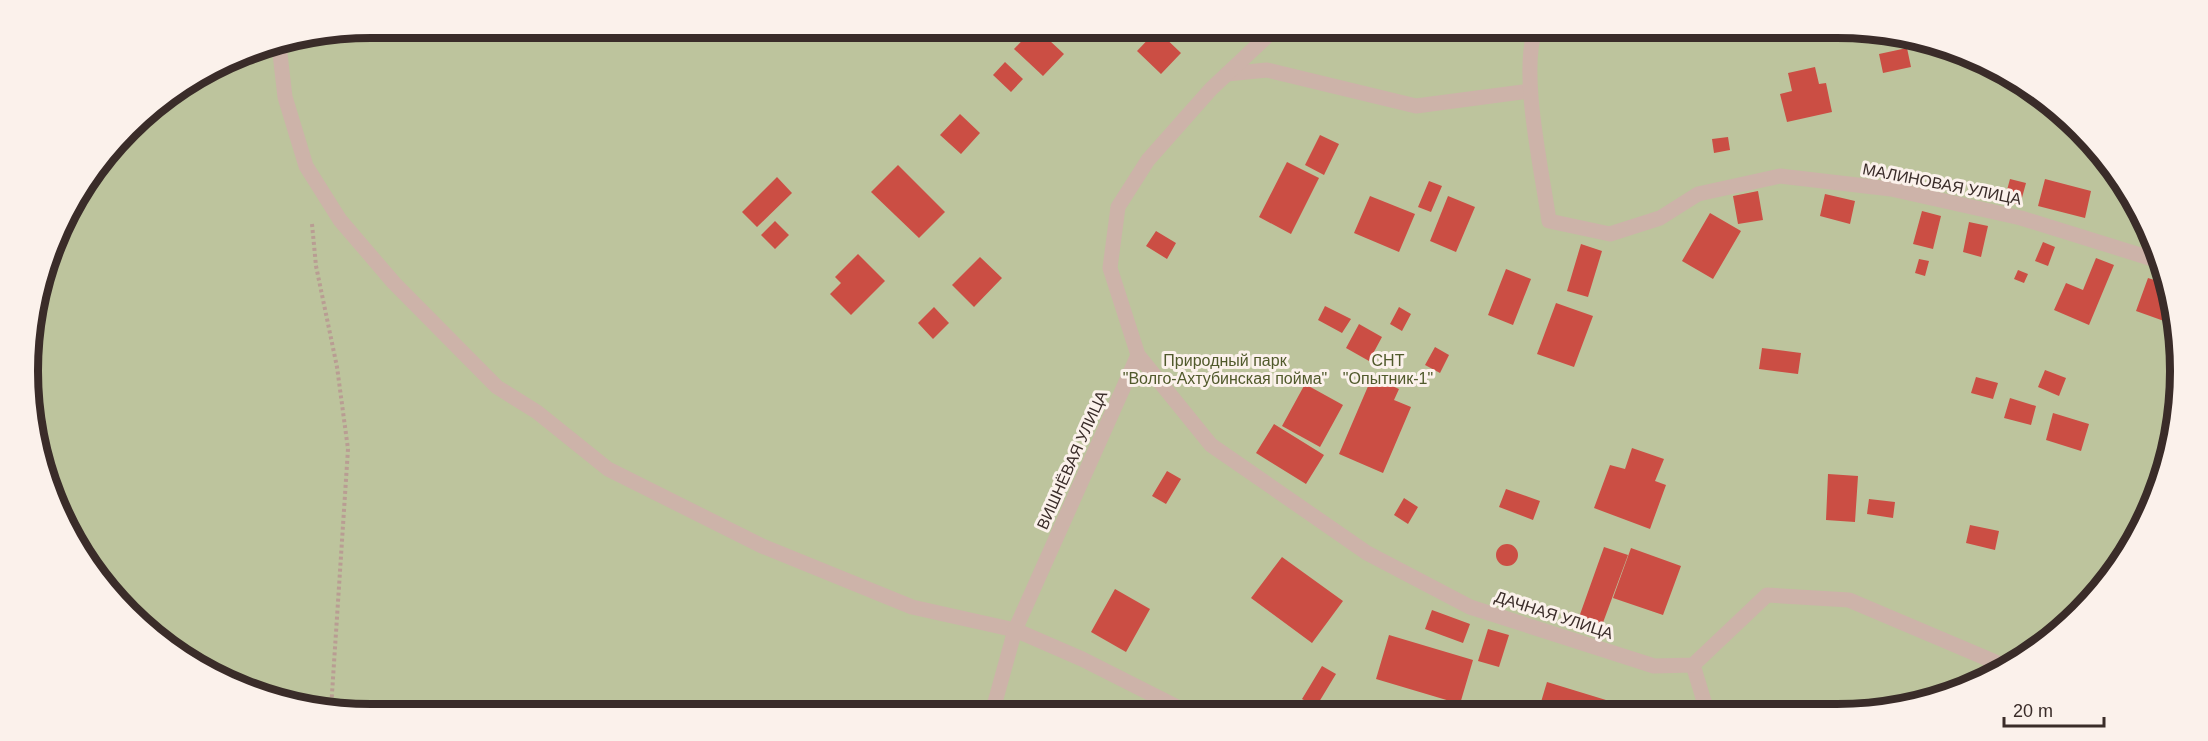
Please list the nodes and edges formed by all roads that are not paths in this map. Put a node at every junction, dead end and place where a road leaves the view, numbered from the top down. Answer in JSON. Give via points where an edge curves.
{"nodes":[{"id":1,"x":1265,"y":38,"type":"edge"},
{"id":2,"x":1532,"y":38,"type":"edge"},
{"id":3,"x":280,"y":50,"type":"edge"},
{"id":4,"x":1227,"y":74,"type":"junction"},
{"id":5,"x":1530,"y":91,"type":"junction"},
{"id":6,"x":2151,"y":259,"type":"edge"},
{"id":7,"x":1138,"y":355,"type":"junction"},
{"id":8,"x":1015,"y":630,"type":"junction"},
{"id":9,"x":1997,"y":663,"type":"edge"},
{"id":10,"x":1693,"y":665,"type":"junction"},
{"id":11,"x":994,"y":704,"type":"edge"},
{"id":12,"x":1171,"y":704,"type":"edge"},
{"id":13,"x":1705,"y":704,"type":"edge"}],
"edges":[{"from":1,"to":4,"type":"street"},
{"from":2,"to":5,"type":"street"},
{"from":3,"to":8,"type":"street","via":[[285,97],[306,166],[334,211],[394,283],[497,387],[537,412],[608,469],[762,546],[912,607]]},
{"from":4,"to":5,"type":"street","via":[[1267,70],[1416,106]]},
{"from":4,"to":7,"type":"street","via":[[1148,160],[1118,207],[1110,268]]},
{"from":5,"to":6,"type":"street","name":"МАЛИНОВАЯ УЛИЦА","via":[[1549,221],[1610,234],[1660,218],[1698,194],[1780,176],[1891,189],[1978,208]]},
{"from":7,"to":8,"type":"street","name":"ВИШНЁВАЯ УЛИЦА"},
{"from":7,"to":10,"type":"street","name":"ДАЧНАЯ УЛИЦА","via":[[1211,445],[1367,554],[1470,608],[1654,666]]},
{"from":8,"to":11,"type":"street","name":"ВИШНЁВАЯ УЛИЦА"},
{"from":8,"to":12,"type":"street","via":[[1082,658]]},
{"from":9,"to":10,"type":"street","via":[[1849,600],[1767,595]]},
{"from":10,"to":13,"type":"street"}]}
